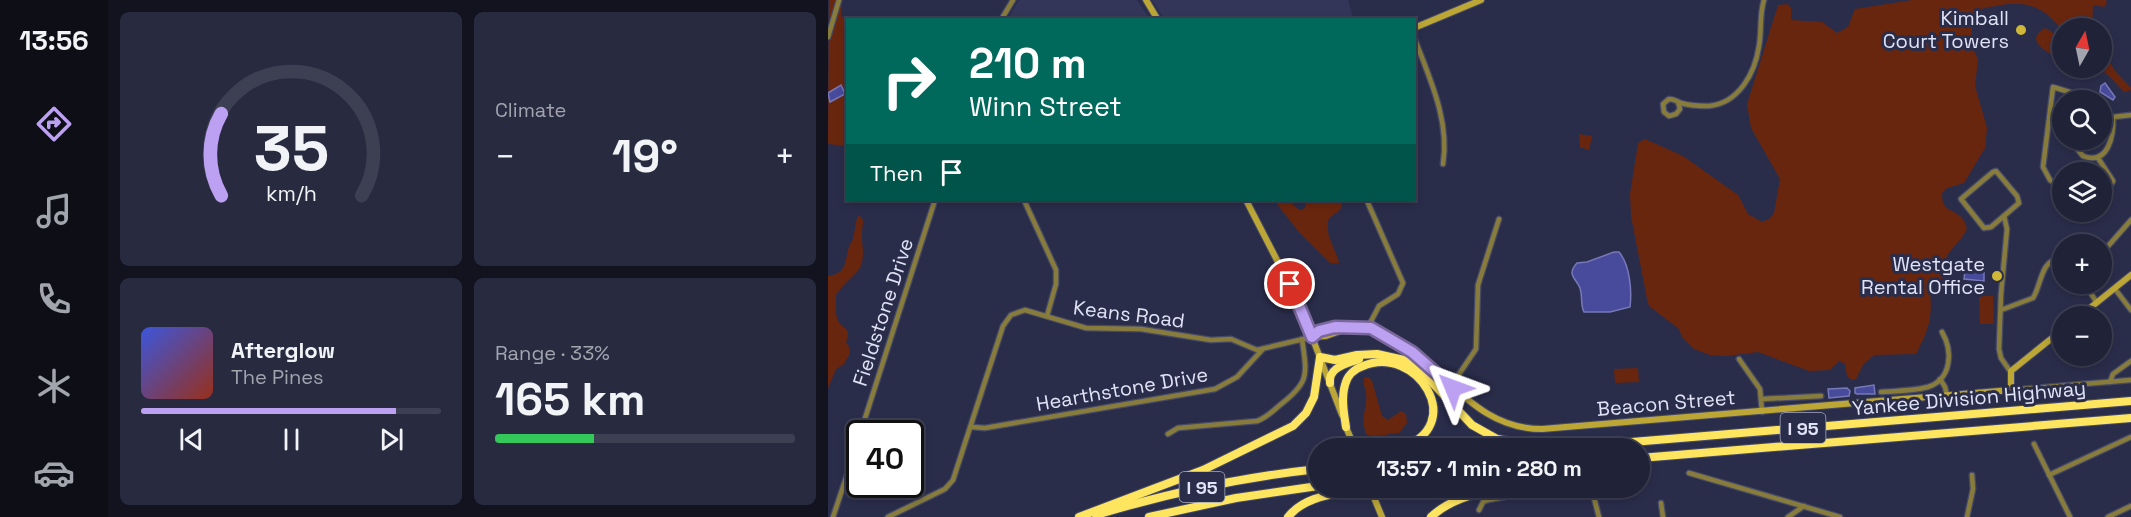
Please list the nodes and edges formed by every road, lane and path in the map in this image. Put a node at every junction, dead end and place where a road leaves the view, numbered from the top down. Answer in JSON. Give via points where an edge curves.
{"nodes":[{"id":1,"x":839,"y":0,"type":"edge"},
{"id":2,"x":1013,"y":0,"type":"edge"},
{"id":3,"x":1146,"y":0,"type":"edge"},
{"id":4,"x":1481,"y":0,"type":"edge"},
{"id":5,"x":1764,"y":0,"type":"edge"},
{"id":6,"x":1002,"y":18,"type":"edge"},
{"id":7,"x":1157,"y":18,"type":"edge"},
{"id":8,"x":1416,"y":27,"type":"edge"},
{"id":9,"x":828,"y":37,"type":"edge"},
{"id":10,"x":1416,"y":44,"type":"edge"},
{"id":11,"x":2052,"y":95,"type":"edge"},
{"id":12,"x":1678,"y":102,"type":"dead end"},
{"id":13,"x":2131,"y":115,"type":"edge"},
{"id":14,"x":2113,"y":117,"type":"joint"},
{"id":15,"x":2079,"y":150,"type":"edge"},
{"id":16,"x":2098,"y":158,"type":"junction"},
{"id":17,"x":2101,"y":162,"type":"edge"},
{"id":18,"x":1443,"y":164,"type":"dead end"},
{"id":19,"x":2052,"y":181,"type":"edge"},
{"id":20,"x":935,"y":201,"type":"edge"},
{"id":21,"x":1024,"y":201,"type":"edge"},
{"id":22,"x":1247,"y":201,"type":"edge"},
{"id":23,"x":1368,"y":203,"type":"dead end"},
{"id":24,"x":2004,"y":216,"type":"junction"},
{"id":25,"x":1499,"y":219,"type":"dead end"},
{"id":26,"x":2131,"y":220,"type":"edge"},
{"id":27,"x":2112,"y":242,"type":"edge"},
{"id":28,"x":2052,"y":262,"type":"edge"},
{"id":29,"x":2131,"y":275,"type":"edge"},
{"id":30,"x":2115,"y":290,"type":"junction"},
{"id":31,"x":2091,"y":294,"type":"edge"},
{"id":32,"x":2097,"y":303,"type":"junction"},
{"id":33,"x":2093,"y":306,"type":"edge"},
{"id":34,"x":2001,"y":310,"type":"junction"},
{"id":35,"x":2131,"y":310,"type":"edge"},
{"id":36,"x":1047,"y":316,"type":"junction"},
{"id":37,"x":1368,"y":327,"type":"junction"},
{"id":38,"x":1942,"y":332,"type":"dead end"},
{"id":39,"x":1312,"y":337,"type":"junction"},
{"id":40,"x":2052,"y":338,"type":"edge"},
{"id":41,"x":1302,"y":339,"type":"junction"},
{"id":42,"x":1263,"y":350,"type":"junction"},
{"id":43,"x":1377,"y":354,"type":"junction"},
{"id":44,"x":1320,"y":357,"type":"junction"},
{"id":45,"x":1740,"y":359,"type":"dead end"},
{"id":46,"x":2131,"y":361,"type":"edge"},
{"id":47,"x":2010,"y":371,"type":"junction"},
{"id":48,"x":1940,"y":379,"type":"junction"},
{"id":49,"x":2131,"y":380,"type":"edge"},
{"id":50,"x":2110,"y":382,"type":"junction"},
{"id":51,"x":1330,"y":383,"type":"junction"},
{"id":52,"x":1451,"y":386,"type":"junction"},
{"id":53,"x":2011,"y":390,"type":"junction"},
{"id":54,"x":1881,"y":392,"type":"dead end"},
{"id":55,"x":1821,"y":396,"type":"dead end"},
{"id":56,"x":1947,"y":396,"type":"junction"},
{"id":57,"x":1762,"y":399,"type":"junction"},
{"id":58,"x":2131,"y":401,"type":"edge"},
{"id":59,"x":1762,"y":412,"type":"junction"},
{"id":60,"x":2131,"y":418,"type":"edge"},
{"id":61,"x":865,"y":420,"type":"edge"},
{"id":62,"x":972,"y":427,"type":"junction"},
{"id":63,"x":1346,"y":427,"type":"junction"},
{"id":64,"x":1168,"y":434,"type":"dead end"},
{"id":65,"x":1351,"y":438,"type":"edge"},
{"id":66,"x":1420,"y":438,"type":"edge"},
{"id":67,"x":1493,"y":438,"type":"edge"},
{"id":68,"x":2131,"y":438,"type":"edge"},
{"id":69,"x":1650,"y":441,"type":"edge"},
{"id":70,"x":2034,"y":444,"type":"dead end"},
{"id":71,"x":1716,"y":452,"type":"junction"},
{"id":72,"x":1650,"y":458,"type":"edge"},
{"id":73,"x":1650,"y":462,"type":"edge"},
{"id":74,"x":1308,"y":468,"type":"edge"},
{"id":75,"x":1689,"y":473,"type":"dead end"},
{"id":76,"x":1972,"y":475,"type":"dead end"},
{"id":77,"x":2049,"y":475,"type":"junction"},
{"id":78,"x":846,"y":479,"type":"edge"},
{"id":79,"x":1308,"y":488,"type":"edge"},
{"id":80,"x":1322,"y":498,"type":"edge"},
{"id":81,"x":1374,"y":498,"type":"edge"},
{"id":82,"x":1461,"y":498,"type":"edge"},
{"id":83,"x":1499,"y":498,"type":"edge"},
{"id":84,"x":1594,"y":498,"type":"edge"},
{"id":85,"x":1661,"y":503,"type":"dead end"},
{"id":86,"x":1804,"y":506,"type":"junction"},
{"id":87,"x":2131,"y":506,"type":"edge"},
{"id":88,"x":1479,"y":510,"type":"dead end"},
{"id":89,"x":834,"y":517,"type":"edge"},
{"id":90,"x":888,"y":517,"type":"edge"},
{"id":91,"x":1079,"y":517,"type":"edge"},
{"id":92,"x":1089,"y":517,"type":"edge"},
{"id":93,"x":1149,"y":517,"type":"edge"},
{"id":94,"x":1288,"y":517,"type":"edge"},
{"id":95,"x":1382,"y":517,"type":"edge"},
{"id":96,"x":1431,"y":517,"type":"edge"},
{"id":97,"x":1599,"y":517,"type":"edge"},
{"id":98,"x":1663,"y":517,"type":"edge"},
{"id":99,"x":1788,"y":517,"type":"edge"},
{"id":100,"x":1840,"y":517,"type":"edge"},
{"id":101,"x":1967,"y":517,"type":"edge"},
{"id":102,"x":2070,"y":517,"type":"edge"},
{"id":103,"x":2108,"y":517,"type":"edge"}],
"edges":[{"from":1,"to":9,"type":"street"},
{"from":2,"to":6,"type":"street"},
{"from":3,"to":7,"type":"street"},
{"from":4,"to":8,"type":"street"},
{"from":5,"to":12,"type":"street","via":[[1757,56],[1741,90],[1713,105]]},
{"from":10,"to":18,"type":"street","via":[[1438,104],[1445,143]]},
{"from":11,"to":19,"type":"street","via":[[2043,167]]},
{"from":13,"to":14,"type":"street"},
{"from":14,"to":16,"type":"street","via":[[2111,139]]},
{"from":15,"to":16,"type":"street","via":[[2082,156]]},
{"from":16,"to":17,"type":"street"},
{"from":20,"to":61,"type":"street","name":"Fieldstone Drive"},
{"from":21,"to":36,"type":"street","via":[[1056,270]]},
{"from":22,"to":39,"type":"street"},
{"from":23,"to":37,"type":"street","via":[[1403,283],[1398,294],[1379,306]]},
{"from":24,"to":24,"type":"street","via":[[2019,200],[1996,171],[1961,198],[1983,227],[1990,227]]},
{"from":24,"to":34,"type":"street","via":[[2007,229]]},
{"from":25,"to":52,"type":"street","via":[[1477,290],[1476,350]]},
{"from":26,"to":27,"type":"street"},
{"from":28,"to":34,"type":"street","via":[[2044,268],[2034,298]]},
{"from":29,"to":30,"type":"street"},
{"from":30,"to":32,"type":"street"},
{"from":30,"to":35,"type":"street"},
{"from":31,"to":32,"type":"street"},
{"from":32,"to":33,"type":"street"},
{"from":34,"to":47,"type":"street","via":[[1999,351]]},
{"from":36,"to":42,"type":"street","name":"Keans Road","via":[[1086,327],[1231,339]]},
{"from":36,"to":62,"type":"street","name":"Keans Road","via":[[1021,310],[1006,320]]},
{"from":37,"to":39,"type":"street","name":"Beacon Street","via":[[1324,329]]},
{"from":37,"to":52,"type":"street","name":"Beacon Street","via":[[1412,352]]},
{"from":38,"to":48,"type":"street","via":[[1949,361]]},
{"from":39,"to":41,"type":"street"},
{"from":39,"to":44,"type":"street"},
{"from":40,"to":47,"type":"street"},
{"from":41,"to":42,"type":"street"},
{"from":41,"to":64,"type":"street","via":[[1306,367],[1302,383],[1267,416],[1257,421],[1178,428]]},
{"from":42,"to":62,"type":"street","name":"Hearthstone Drive","via":[[1237,378],[1215,389]]},
{"from":43,"to":44,"type":"highway","via":[[1335,360]]},
{"from":43,"to":51,"type":"highway","via":[[1334,370]]},
{"from":43,"to":67,"type":"highway","via":[[1415,366],[1468,422]]},
{"from":44,"to":51,"type":"street"},
{"from":44,"to":91,"type":"highway","via":[[1313,401],[1290,428],[1211,466]]},
{"from":45,"to":57,"type":"street","via":[[1758,385]]},
{"from":46,"to":50,"type":"street","via":[[2113,374]]},
{"from":47,"to":53,"type":"street"},
{"from":48,"to":54,"type":"street","via":[[1925,388]]},
{"from":48,"to":56,"type":"street"},
{"from":49,"to":50,"type":"street"},
{"from":50,"to":53,"type":"street"},
{"from":51,"to":63,"type":"street"},
{"from":52,"to":59,"type":"street","name":"Beacon Street","via":[[1489,416],[1530,429]]},
{"from":53,"to":56,"type":"street","name":"Beacon Street"},
{"from":55,"to":57,"type":"street"},
{"from":56,"to":59,"type":"street","name":"Beacon Street"},
{"from":57,"to":59,"type":"street"},
{"from":58,"to":69,"type":"highway","name":"Yankee Division Highway","number":"I 95"},
{"from":60,"to":71,"type":"highway","name":"Yankee Division Highway","number":"I 95"},
{"from":62,"to":90,"type":"street","name":"Keans Road","via":[[951,484]]},
{"from":63,"to":65,"type":"street"},
{"from":63,"to":66,"type":"highway","via":[[1346,382],[1359,368],[1385,363],[1417,376],[1431,394],[1432,422]]},
{"from":68,"to":77,"type":"street"},
{"from":70,"to":77,"type":"street"},
{"from":71,"to":72,"type":"highway","name":"Yankee Division Highway","number":"I 95"},
{"from":71,"to":73,"type":"highway"},
{"from":74,"to":92,"type":"highway","number":"I 95","via":[[1194,489]]},
{"from":75,"to":86,"type":"street"},
{"from":76,"to":101,"type":"street"},
{"from":77,"to":102,"type":"street"},
{"from":78,"to":89,"type":"street","name":"Fieldstone Drive"},
{"from":79,"to":93,"type":"highway","number":"I 95"},
{"from":80,"to":94,"type":"highway","bridge":true,"via":[[1298,507]]},
{"from":81,"to":95,"type":"street"},
{"from":82,"to":96,"type":"highway"},
{"from":83,"to":88,"type":"street","via":[[1483,503]]},
{"from":84,"to":97,"type":"street"},
{"from":85,"to":98,"type":"street"},
{"from":86,"to":99,"type":"street"},
{"from":86,"to":100,"type":"street"},
{"from":87,"to":103,"type":"street"}]}
